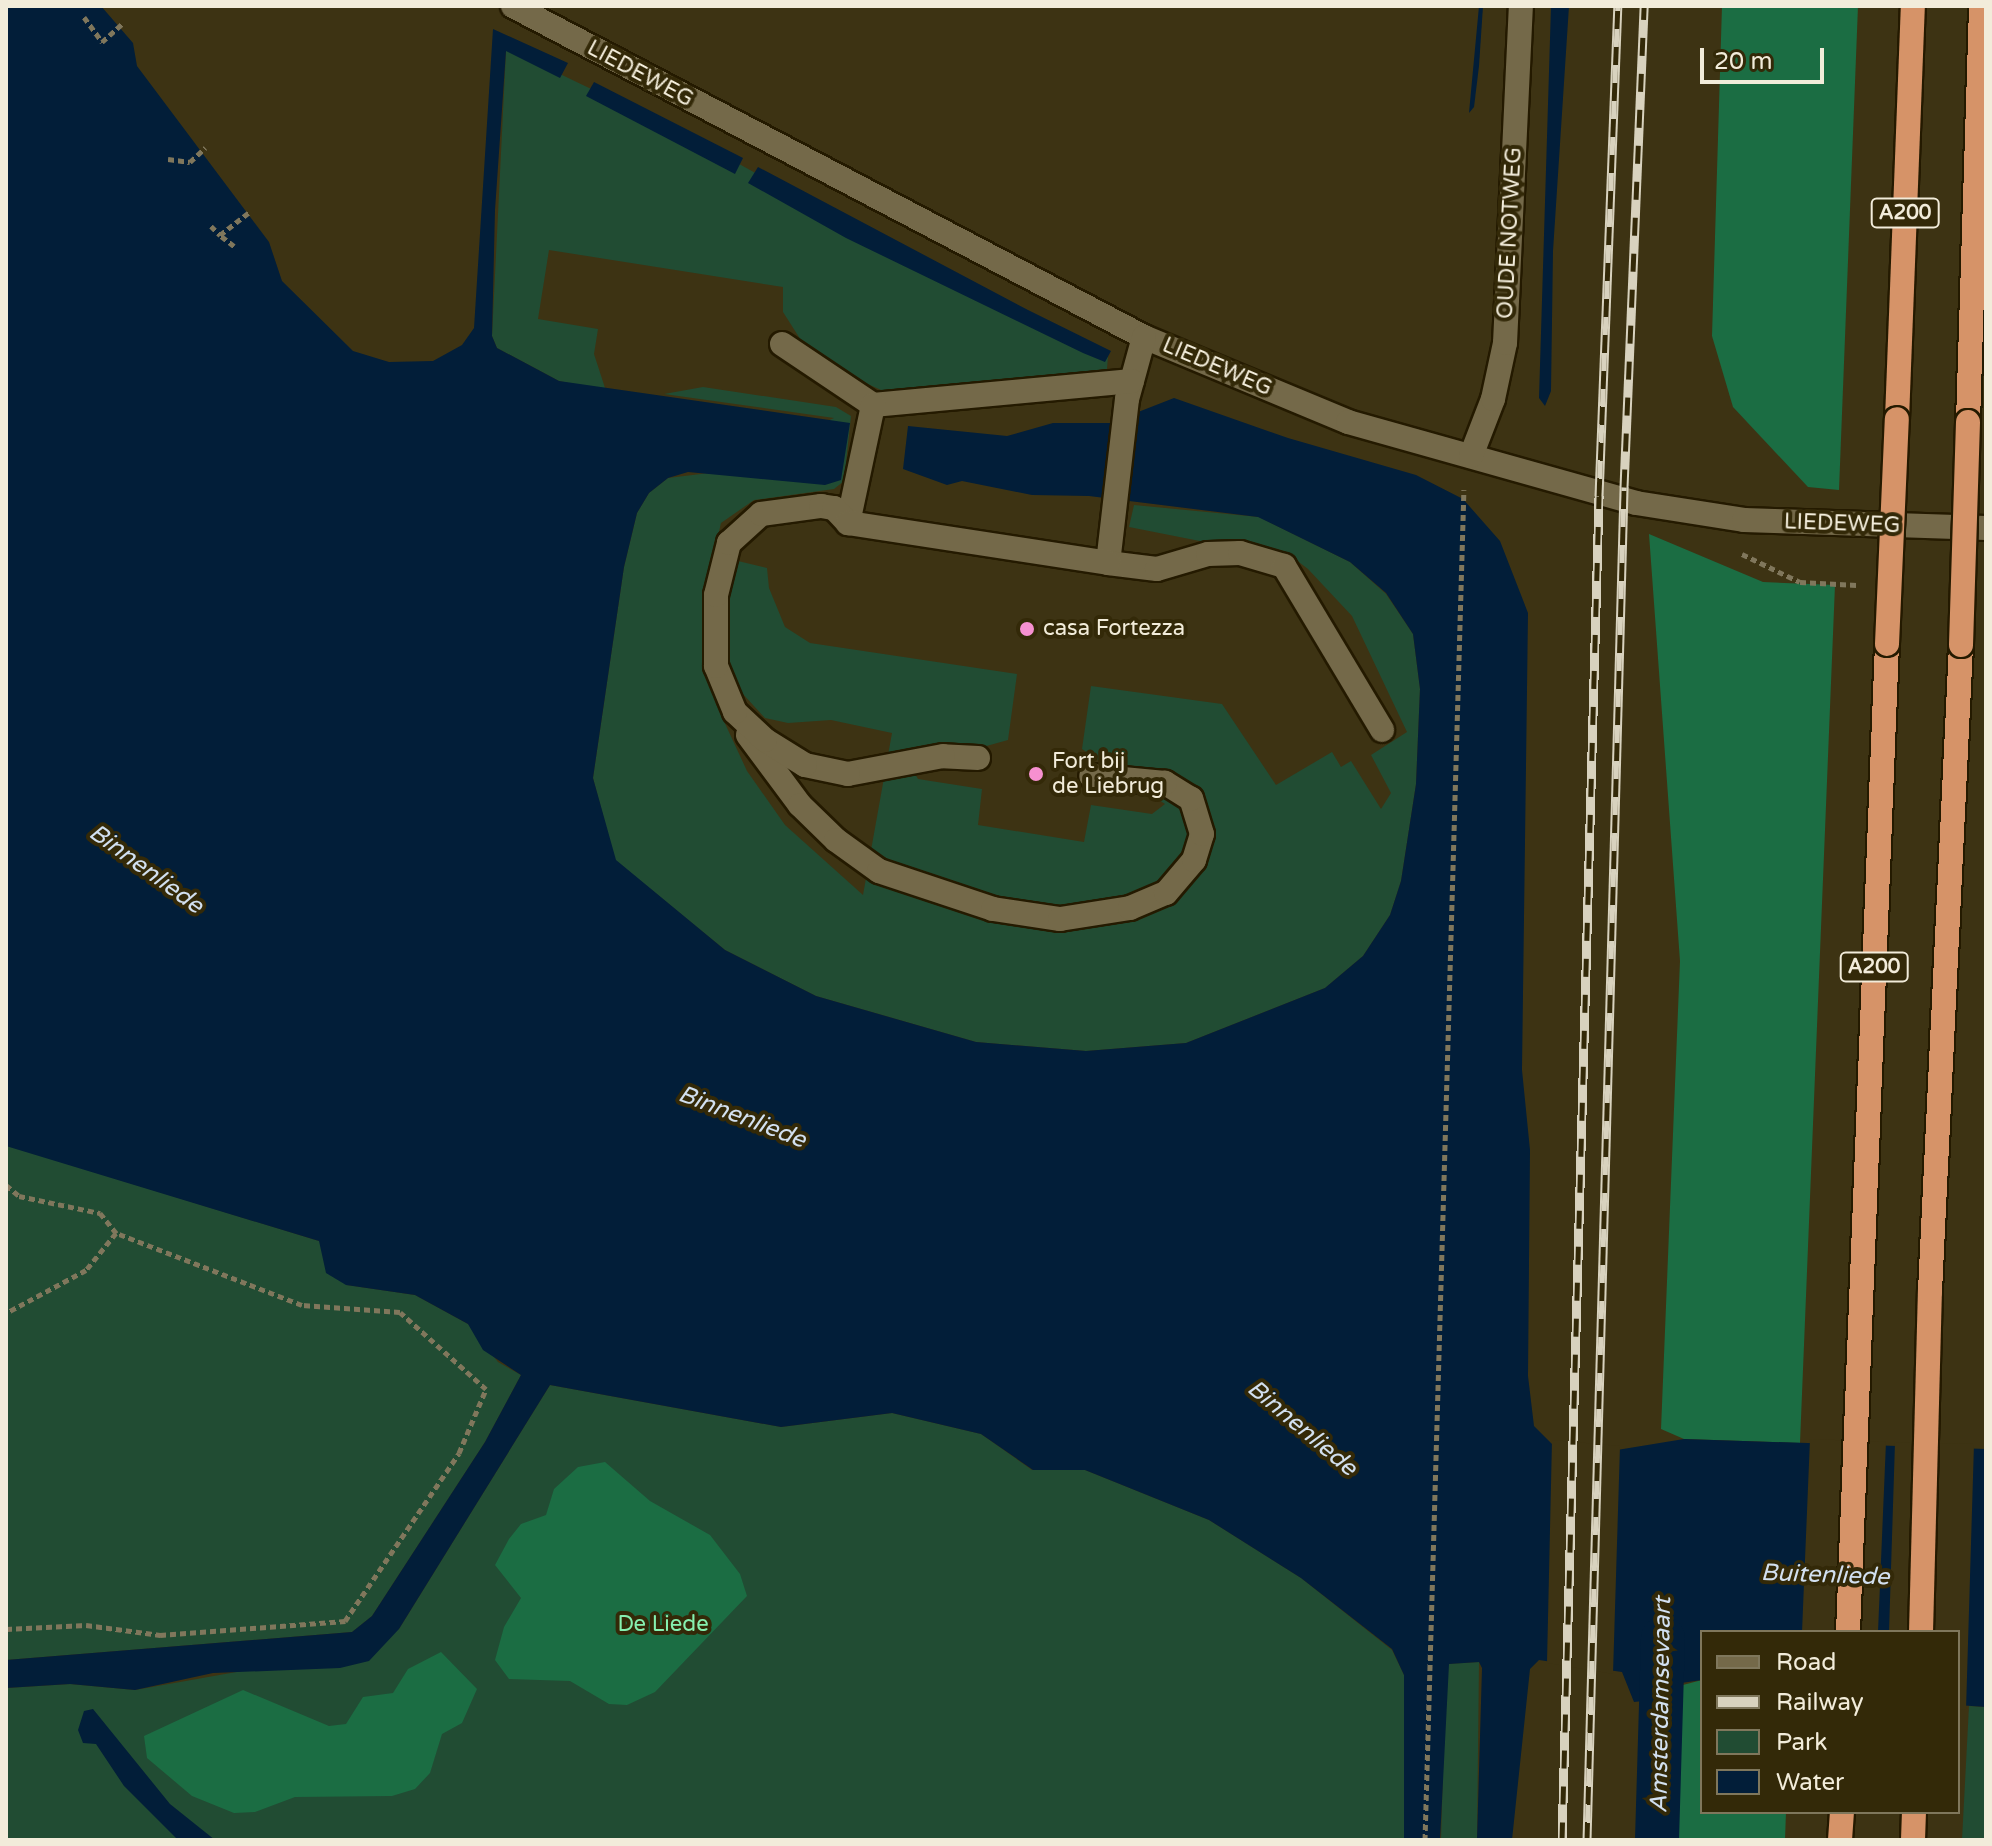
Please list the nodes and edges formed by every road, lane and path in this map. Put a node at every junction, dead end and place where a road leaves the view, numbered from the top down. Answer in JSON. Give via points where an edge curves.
{"nodes":[{"id":1,"x":513,"y":6,"type":"edge"},
{"id":2,"x":1521,"y":6,"type":"edge"},
{"id":3,"x":1913,"y":6,"type":"edge"},
{"id":4,"x":1981,"y":6,"type":"edge"},
{"id":5,"x":84,"y":17,"type":"dead end"},
{"id":6,"x":122,"y":24,"type":"dead end"},
{"id":7,"x":205,"y":148,"type":"dead end"},
{"id":8,"x":168,"y":159,"type":"dead end"},
{"id":9,"x":251,"y":211,"type":"dead end"},
{"id":10,"x":211,"y":226,"type":"dead end"},
{"id":11,"x":220,"y":235,"type":"junction"},
{"id":12,"x":234,"y":246,"type":"dead end"},
{"id":13,"x":1144,"y":337,"type":"junction"},
{"id":14,"x":782,"y":344,"type":"dead end"},
{"id":15,"x":1130,"y":390,"type":"junction"},
{"id":16,"x":873,"y":405,"type":"junction"},
{"id":17,"x":1471,"y":456,"type":"junction"},
{"id":18,"x":1465,"y":485,"type":"dead end"},
{"id":19,"x":848,"y":523,"type":"junction"},
{"id":20,"x":1986,"y":528,"type":"edge"},
{"id":21,"x":1732,"y":549,"type":"dead end"},
{"id":22,"x":1108,"y":563,"type":"junction"},
{"id":23,"x":1862,"y":585,"type":"dead end"},
{"id":24,"x":735,"y":712,"type":"junction"},
{"id":25,"x":1382,"y":730,"type":"dead end"},
{"id":26,"x":978,"y":758,"type":"dead end"},
{"id":27,"x":1091,"y":776,"type":"dead end"},
{"id":28,"x":6,"y":1185,"type":"edge"},
{"id":29,"x":116,"y":1233,"type":"junction"},
{"id":30,"x":6,"y":1313,"type":"edge"},
{"id":31,"x":6,"y":1629,"type":"edge"},
{"id":32,"x":1848,"y":1630,"type":"edge"},
{"id":33,"x":1921,"y":1630,"type":"edge"},
{"id":34,"x":1842,"y":1814,"type":"edge"},
{"id":35,"x":1914,"y":1814,"type":"edge"},
{"id":36,"x":1425,"y":1840,"type":"edge"},
{"id":37,"x":1840,"y":1840,"type":"edge"},
{"id":38,"x":1913,"y":1840,"type":"edge"}],
"edges":[{"from":1,"to":13,"type":"street","name":"LIEDEWEG"},
{"from":2,"to":17,"type":"street","name":"OUDE NOTWEG","via":[[1505,343],[1493,399]]},
{"from":3,"to":32,"type":"highway","number":"A200","bridge":true},
{"from":4,"to":33,"type":"highway","number":"A200","bridge":true},
{"from":5,"to":6,"type":"path","via":[[102,42]]},
{"from":7,"to":8,"type":"path","via":[[190,162]]},
{"from":9,"to":11,"type":"path"},
{"from":10,"to":11,"type":"path"},
{"from":11,"to":12,"type":"path"},
{"from":13,"to":15,"type":"street"},
{"from":13,"to":17,"type":"street","name":"LIEDEWEG","via":[[1348,422]]},
{"from":14,"to":16,"type":"street"},
{"from":15,"to":16,"type":"street"},
{"from":15,"to":22,"type":"street"},
{"from":16,"to":19,"type":"street"},
{"from":17,"to":20,"type":"street","name":"LIEDEWEG","via":[[1599,496],[1744,520]]},
{"from":18,"to":36,"type":"path"},
{"from":19,"to":22,"type":"street"},
{"from":19,"to":24,"type":"street","via":[[834,508],[821,506],[761,514],[729,543],[716,595],[716,666]]},
{"from":21,"to":23,"type":"path","via":[[1800,582]]},
{"from":22,"to":25,"type":"street","via":[[1157,569],[1208,554],[1240,553],[1284,566]]},
{"from":24,"to":26,"type":"street","via":[[805,765],[848,774],[943,756]]},
{"from":24,"to":27,"type":"street","via":[[800,805],[836,840],[879,871],[993,909],[1060,919],[1130,908],[1166,893],[1194,860],[1202,834],[1191,799],[1165,783]]},
{"from":28,"to":29,"type":"path","via":[[19,1196],[100,1213]]},
{"from":29,"to":30,"type":"path","via":[[86,1270]]},
{"from":29,"to":31,"type":"path","via":[[302,1305],[400,1312],[486,1389],[459,1453],[345,1621],[160,1635],[86,1625]]},
{"from":34,"to":37,"type":"highway"},
{"from":35,"to":38,"type":"highway"}]}
